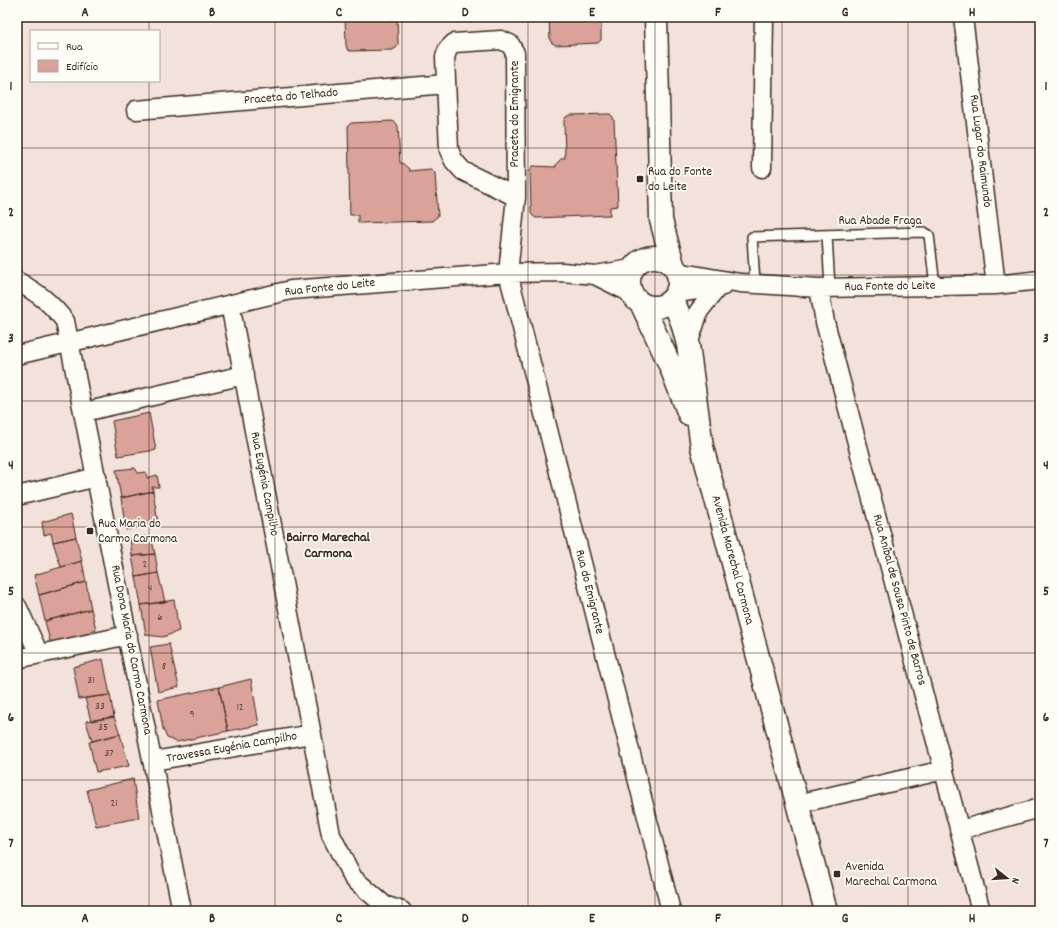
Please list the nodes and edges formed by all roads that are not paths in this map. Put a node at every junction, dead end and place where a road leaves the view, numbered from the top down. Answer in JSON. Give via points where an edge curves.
{"nodes":[{"id":1,"x":656,"y":17,"type":"edge"},
{"id":2,"x":764,"y":17,"type":"edge"},
{"id":3,"x":963,"y":17,"type":"edge"},
{"id":4,"x":446,"y":84,"type":"junction"},
{"id":5,"x":136,"y":110,"type":"dead end"},
{"id":6,"x":762,"y":168,"type":"dead end"},
{"id":7,"x":516,"y":197,"type":"junction"},
{"id":8,"x":661,"y":220,"type":"junction"},
{"id":9,"x":828,"y":235,"type":"junction"},
{"id":10,"x":638,"y":264,"type":"junction"},
{"id":11,"x":675,"y":268,"type":"junction"},
{"id":12,"x":508,"y":273,"type":"junction"},
{"id":13,"x":594,"y":275,"type":"junction"},
{"id":14,"x":1040,"y":280,"type":"edge"},
{"id":15,"x":17,"y":282,"type":"edge"},
{"id":16,"x":747,"y":283,"type":"junction"},
{"id":17,"x":996,"y":285,"type":"junction"},
{"id":18,"x":718,"y":286,"type":"junction"},
{"id":19,"x":935,"y":286,"type":"junction"},
{"id":20,"x":824,"y":288,"type":"junction"},
{"id":21,"x":675,"y":296,"type":"junction"},
{"id":22,"x":636,"y":299,"type":"junction"},
{"id":23,"x":230,"y":304,"type":"junction"},
{"id":24,"x":70,"y":342,"type":"junction"},
{"id":25,"x":688,"y":345,"type":"junction"},
{"id":26,"x":17,"y":355,"type":"edge"},
{"id":27,"x":244,"y":375,"type":"junction"},
{"id":28,"x":84,"y":412,"type":"junction"},
{"id":29,"x":702,"y":447,"type":"junction"},
{"id":30,"x":97,"y":477,"type":"junction"},
{"id":31,"x":17,"y":496,"type":"edge"},
{"id":32,"x":17,"y":606,"type":"edge"},
{"id":33,"x":128,"y":634,"type":"junction"},
{"id":34,"x":39,"y":654,"type":"junction"},
{"id":35,"x":17,"y":659,"type":"edge"},
{"id":36,"x":312,"y":734,"type":"junction"},
{"id":37,"x":153,"y":761,"type":"junction"},
{"id":38,"x":944,"y":770,"type":"junction"},
{"id":39,"x":797,"y":804,"type":"junction"},
{"id":40,"x":1040,"y":808,"type":"edge"},
{"id":41,"x":960,"y":830,"type":"junction"},
{"id":42,"x":182,"y":911,"type":"edge"},
{"id":43,"x":402,"y":911,"type":"edge"},
{"id":44,"x":671,"y":911,"type":"edge"},
{"id":45,"x":826,"y":911,"type":"edge"},
{"id":46,"x":981,"y":911,"type":"edge"}],
"edges":[{"from":1,"to":8,"type":"street"},
{"from":2,"to":6,"type":"street"},
{"from":3,"to":17,"type":"street","name":"Rua Lugar do Raimundo"},
{"from":4,"to":5,"type":"street","name":"Praceta do Telhado"},
{"from":4,"to":7,"type":"street","name":"Praceta do Emigrante","via":[[449,150],[454,161],[463,170]]},
{"from":4,"to":7,"type":"street","name":"Praceta do Emigrante","via":[[445,57],[454,43],[501,40],[510,44],[515,52]]},
{"from":7,"to":12,"type":"street","name":"Praceta do Emigrante"},
{"from":8,"to":10,"type":"street"},
{"from":8,"to":11,"type":"street"},
{"from":9,"to":16,"type":"lane","name":"Rua Abade Fraga","via":[[752,237]]},
{"from":9,"to":19,"type":"lane","name":"Rua Abade Fraga","via":[[924,232],[929,235]]},
{"from":9,"to":20,"type":"lane","name":"Rua Abade Fraga"},
{"from":10,"to":11,"type":"street","via":[[652,257],[667,260]]},
{"from":10,"to":13,"type":"street"},
{"from":10,"to":22,"type":"street","via":[[629,280]]},
{"from":11,"to":16,"type":"street"},
{"from":11,"to":21,"type":"street","via":[[679,286]]},
{"from":12,"to":13,"type":"street","name":"Rua Fonte do Leite","via":[[562,272]]},
{"from":12,"to":23,"type":"street","name":"Rua Fonte do Leite","via":[[291,290]]},
{"from":12,"to":44,"type":"street","name":"Rua do Emigrante"},
{"from":13,"to":22,"type":"street"},
{"from":14,"to":17,"type":"street","name":"Rua Fonte do Leite"},
{"from":15,"to":24,"type":"street","name":"Rua Dona Maria do Carmo Carmona","via":[[37,292],[52,305],[65,321]]},
{"from":16,"to":18,"type":"street"},
{"from":16,"to":20,"type":"street","name":"Rua Fonte do Leite"},
{"from":17,"to":19,"type":"street","name":"Rua Fonte do Leite"},
{"from":18,"to":21,"type":"street"},
{"from":18,"to":25,"type":"street","via":[[700,311]]},
{"from":19,"to":20,"type":"street","name":"Rua Fonte do Leite"},
{"from":20,"to":38,"type":"street","name":"Rua Aníbal de Sousa Pinto de Barros","via":[[827,330]]},
{"from":21,"to":22,"type":"street","via":[[666,305],[658,308],[650,308]]},
{"from":21,"to":25,"type":"street","name":"Avenida Marechal Carmona"},
{"from":22,"to":29,"type":"street","via":[[672,372]]},
{"from":23,"to":24,"type":"street","name":"Rua Fonte do Leite"},
{"from":23,"to":27,"type":"street","name":"Rua Eugénia Campilho"},
{"from":24,"to":26,"type":"street","name":"Rua Fonte do Leite"},
{"from":24,"to":28,"type":"street","name":"Rua Dona Maria do Carmo Carmona"},
{"from":25,"to":29,"type":"street","name":"Avenida Marechal Carmona"},
{"from":27,"to":28,"type":"street"},
{"from":27,"to":36,"type":"street","name":"Rua Eugénia Campilho"},
{"from":28,"to":30,"type":"street","name":"Rua Dona Maria do Carmo Carmona"},
{"from":29,"to":39,"type":"street","name":"Avenida Marechal Carmona"},
{"from":30,"to":31,"type":"street"},
{"from":30,"to":33,"type":"street","name":"Rua Dona Maria do Carmo Carmona"},
{"from":32,"to":34,"type":"street"},
{"from":33,"to":34,"type":"street"},
{"from":33,"to":37,"type":"street","name":"Rua Dona Maria do Carmo Carmona"},
{"from":34,"to":35,"type":"street"},
{"from":36,"to":37,"type":"street","name":"Travessa Eugénia Campilho"},
{"from":36,"to":43,"type":"street","name":"Rua Eugénia Campilho","via":[[330,834],[353,878],[384,905]]},
{"from":37,"to":42,"type":"street","name":"Rua Dona Maria do Carmo Carmona"},
{"from":38,"to":39,"type":"street"},
{"from":38,"to":41,"type":"street","name":"Rua Aníbal de Sousa Pinto de Barros"},
{"from":39,"to":45,"type":"street","name":"Avenida Marechal Carmona"},
{"from":40,"to":41,"type":"street"},
{"from":41,"to":46,"type":"street","name":"Rua Aníbal de Sousa Pinto de Barros"}]}
